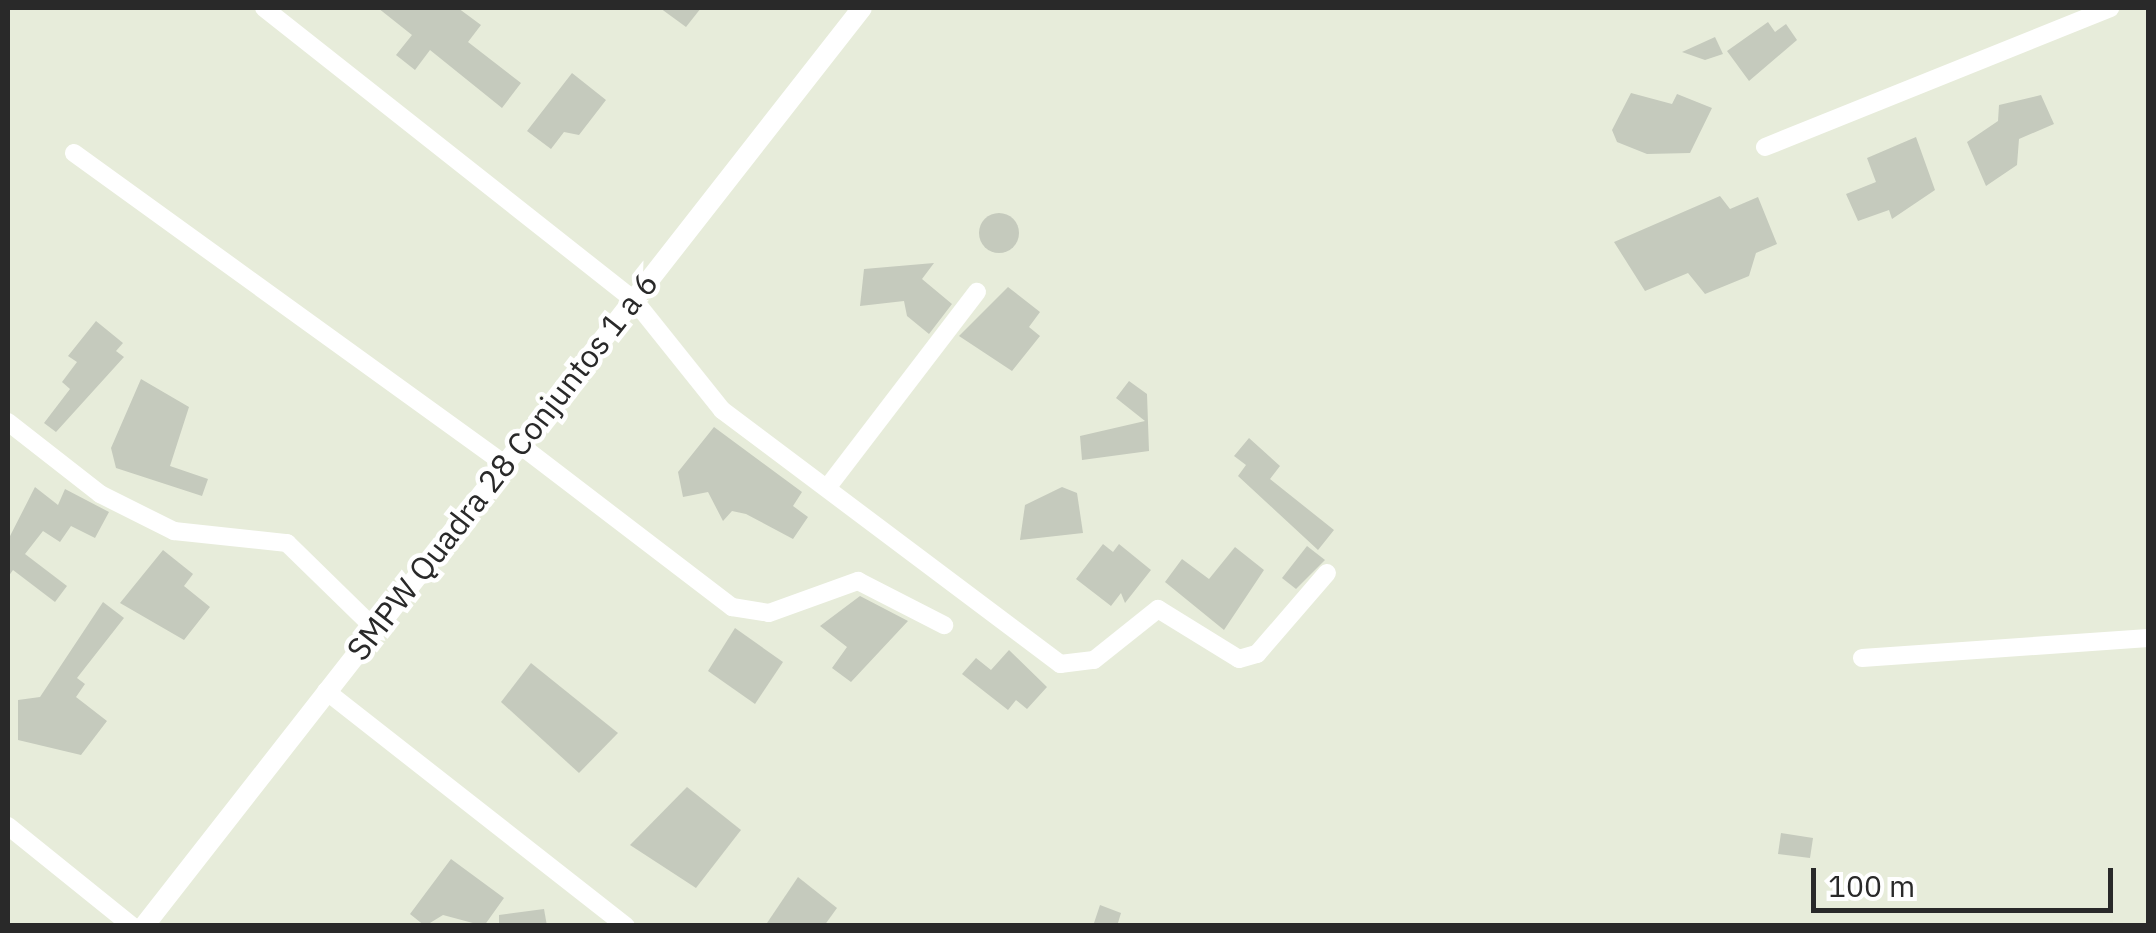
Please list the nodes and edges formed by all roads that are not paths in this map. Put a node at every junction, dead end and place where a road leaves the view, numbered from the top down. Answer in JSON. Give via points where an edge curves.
{"nodes":[{"id":1,"x":264,"y":8,"type":"edge"},
{"id":2,"x":862,"y":8,"type":"edge"},
{"id":3,"x":2110,"y":8,"type":"edge"},
{"id":4,"x":1765,"y":147,"type":"dead end"},
{"id":5,"x":74,"y":153,"type":"dead end"},
{"id":6,"x":978,"y":292,"type":"dead end"},
{"id":7,"x":634,"y":300,"type":"junction"},
{"id":8,"x":8,"y":422,"type":"edge"},
{"id":9,"x":520,"y":444,"type":"junction"},
{"id":10,"x":503,"y":463,"type":"junction"},
{"id":11,"x":827,"y":488,"type":"junction"},
{"id":12,"x":1327,"y":573,"type":"dead end"},
{"id":13,"x":944,"y":625,"type":"dead end"},
{"id":14,"x":372,"y":626,"type":"junction"},
{"id":15,"x":2148,"y":638,"type":"edge"},
{"id":16,"x":1862,"y":658,"type":"dead end"},
{"id":17,"x":326,"y":691,"type":"junction"},
{"id":18,"x":8,"y":826,"type":"edge"},
{"id":19,"x":132,"y":926,"type":"edge"},
{"id":20,"x":144,"y":926,"type":"edge"},
{"id":21,"x":626,"y":926,"type":"edge"}],
"edges":[{"from":1,"to":7,"type":"street"},
{"from":2,"to":7,"type":"street","name":"SMPW Quadra 28 Conjuntos 1 a 6"},
{"from":3,"to":4,"type":"street"},
{"from":5,"to":10,"type":"street"},
{"from":6,"to":11,"type":"street"},
{"from":7,"to":9,"type":"street","name":"SMPW Quadra 28 Conjuntos 1 a 6"},
{"from":7,"to":11,"type":"street","via":[[710,400]]},
{"from":8,"to":14,"type":"street","via":[[100,494],[174,530],[287,543]]},
{"from":9,"to":10,"type":"street","name":"SMPW Quadra 28 Conjuntos 1 a 6"},
{"from":9,"to":13,"type":"street","via":[[732,607],[769,613],[858,581]]},
{"from":10,"to":14,"type":"street","name":"SMPW Quadra 28 Conjuntos 1 a 6"},
{"from":11,"to":12,"type":"street","via":[[1060,664],[1079,668],[1158,608],[1239,659],[1257,654]]},
{"from":14,"to":17,"type":"street","name":"SMPW Quadra 28 Conjuntos 1 a 6"},
{"from":15,"to":16,"type":"street"},
{"from":17,"to":20,"type":"street","name":"SMPW Quadra 28 Conjuntos 1 a 6"},
{"from":17,"to":21,"type":"street"},
{"from":18,"to":19,"type":"street"}]}
